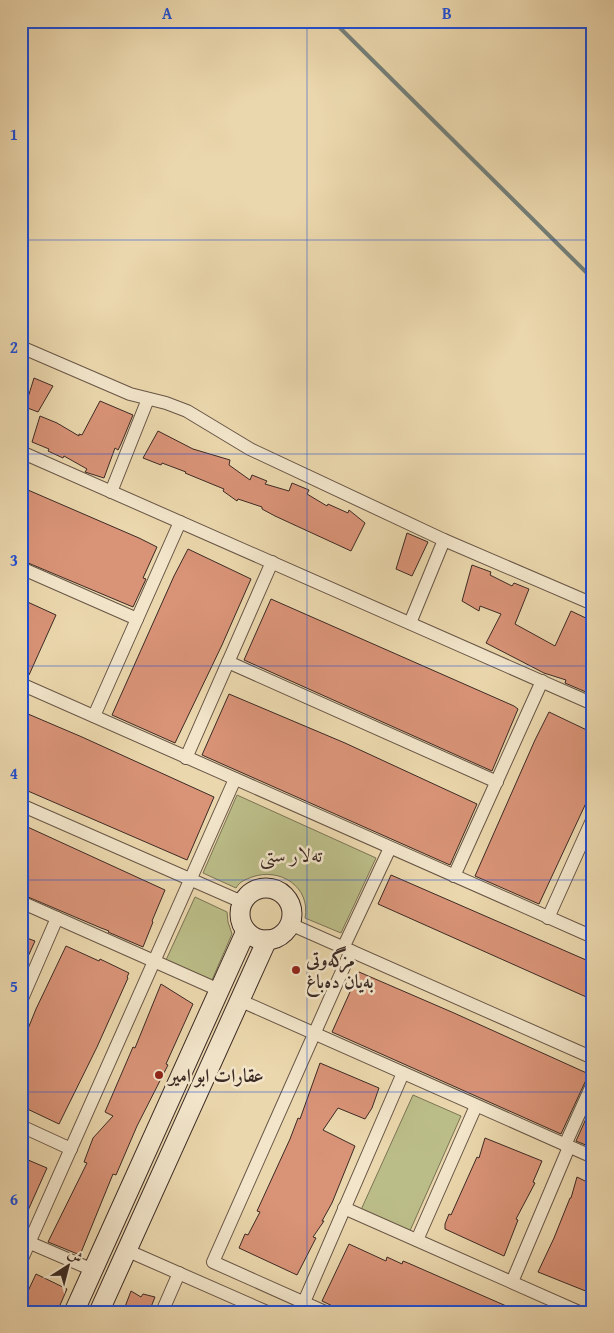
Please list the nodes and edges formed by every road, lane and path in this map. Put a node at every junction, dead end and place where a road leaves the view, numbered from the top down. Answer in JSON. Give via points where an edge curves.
{"nodes":[{"id":1,"x":21,"y":348,"type":"edge"},
{"id":2,"x":148,"y":399,"type":"junction"},
{"id":3,"x":21,"y":452,"type":"edge"},
{"id":4,"x":112,"y":492,"type":"junction"},
{"id":5,"x":180,"y":522,"type":"junction"},
{"id":6,"x":444,"y":540,"type":"junction"},
{"id":7,"x":272,"y":562,"type":"junction"},
{"id":8,"x":21,"y":568,"type":"edge"},
{"id":9,"x":593,"y":604,"type":"edge"},
{"id":10,"x":137,"y":619,"type":"junction"},
{"id":11,"x":410,"y":623,"type":"junction"},
{"id":12,"x":228,"y":662,"type":"junction"},
{"id":13,"x":542,"y":682,"type":"junction"},
{"id":14,"x":21,"y":684,"type":"edge"},
{"id":15,"x":593,"y":704,"type":"edge"},
{"id":16,"x":94,"y":716,"type":"junction"},
{"id":17,"x":186,"y":758,"type":"junction"},
{"id":18,"x":235,"y":779,"type":"junction"},
{"id":19,"x":497,"y":782,"type":"junction"},
{"id":20,"x":21,"y":805,"type":"edge"},
{"id":21,"x":592,"y":821,"type":"edge"},
{"id":22,"x":390,"y":848,"type":"junction"},
{"id":23,"x":454,"y":876,"type":"junction"},
{"id":24,"x":190,"y":879,"type":"junction"},
{"id":25,"x":21,"y":902,"type":"edge"},
{"id":26,"x":242,"y":902,"type":"junction"},
{"id":27,"x":57,"y":918,"type":"junction"},
{"id":28,"x":548,"y":918,"type":"junction"},
{"id":29,"x":290,"y":924,"type":"junction"},
{"id":30,"x":246,"y":931,"type":"junction"},
{"id":31,"x":593,"y":938,"type":"edge"},
{"id":32,"x":267,"y":940,"type":"junction"},
{"id":33,"x":347,"y":950,"type":"junction"},
{"id":34,"x":154,"y":961,"type":"junction"},
{"id":35,"x":219,"y":990,"type":"junction"},
{"id":36,"x":239,"y":1000,"type":"junction"},
{"id":37,"x":21,"y":1001,"type":"edge"},
{"id":38,"x":314,"y":1034,"type":"junction"},
{"id":39,"x":593,"y":1058,"type":"edge"},
{"id":40,"x":403,"y":1073,"type":"junction"},
{"id":41,"x":593,"y":1083,"type":"edge"},
{"id":42,"x":476,"y":1106,"type":"junction"},
{"id":43,"x":21,"y":1126,"type":"edge"},
{"id":44,"x":567,"y":1146,"type":"junction"},
{"id":45,"x":71,"y":1149,"type":"junction"},
{"id":46,"x":593,"y":1157,"type":"edge"},
{"id":47,"x":344,"y":1208,"type":"junction"},
{"id":48,"x":25,"y":1240,"type":"edge"},
{"id":49,"x":417,"y":1240,"type":"junction"},
{"id":50,"x":126,"y":1250,"type":"junction"},
{"id":51,"x":21,"y":1261,"type":"edge"},
{"id":52,"x":93,"y":1270,"type":"junction"},
{"id":53,"x":179,"y":1273,"type":"junction"},
{"id":54,"x":512,"y":1282,"type":"junction"},
{"id":55,"x":304,"y":1302,"type":"junction"},
{"id":56,"x":74,"y":1312,"type":"edge"},
{"id":57,"x":99,"y":1312,"type":"edge"},
{"id":58,"x":162,"y":1312,"type":"edge"},
{"id":59,"x":267,"y":1312,"type":"edge"},
{"id":60,"x":325,"y":1312,"type":"edge"},
{"id":61,"x":579,"y":1312,"type":"edge"}],
"edges":[{"from":1,"to":2,"type":"street"},
{"from":2,"to":4,"type":"street"},
{"from":2,"to":6,"type":"street","via":[[186,411],[250,449]]},
{"from":3,"to":4,"type":"street"},
{"from":4,"to":5,"type":"street"},
{"from":5,"to":7,"type":"street"},
{"from":5,"to":10,"type":"street"},
{"from":6,"to":9,"type":"street"},
{"from":6,"to":11,"type":"street"},
{"from":7,"to":11,"type":"street"},
{"from":7,"to":12,"type":"street"},
{"from":8,"to":10,"type":"street"},
{"from":10,"to":16,"type":"street"},
{"from":11,"to":13,"type":"street"},
{"from":12,"to":17,"type":"street"},
{"from":12,"to":19,"type":"street"},
{"from":13,"to":15,"type":"street"},
{"from":13,"to":19,"type":"street"},
{"from":14,"to":16,"type":"street"},
{"from":16,"to":17,"type":"street"},
{"from":17,"to":18,"type":"street"},
{"from":18,"to":22,"type":"street"},
{"from":18,"to":24,"type":"street"},
{"from":19,"to":23,"type":"street"},
{"from":20,"to":24,"type":"street"},
{"from":21,"to":28,"type":"street"},
{"from":22,"to":23,"type":"street"},
{"from":22,"to":33,"type":"street"},
{"from":23,"to":28,"type":"street"},
{"from":24,"to":26,"type":"street"},
{"from":24,"to":34,"type":"street"},
{"from":25,"to":27,"type":"street"},
{"from":26,"to":29,"type":"street","via":[[257,889],[266,887],[281,892],[291,907]]},
{"from":26,"to":30,"type":"street","via":[[240,916]]},
{"from":27,"to":34,"type":"street"},
{"from":27,"to":37,"type":"street"},
{"from":28,"to":31,"type":"street"},
{"from":29,"to":32,"type":"street","via":[[278,937]]},
{"from":29,"to":33,"type":"street"},
{"from":30,"to":32,"type":"street"},
{"from":30,"to":35,"type":"street"},
{"from":32,"to":36,"type":"street"},
{"from":33,"to":38,"type":"street"},
{"from":33,"to":39,"type":"street"},
{"from":34,"to":35,"type":"street"},
{"from":34,"to":45,"type":"street"},
{"from":35,"to":52,"type":"street"},
{"from":36,"to":38,"type":"street"},
{"from":36,"to":50,"type":"street"},
{"from":38,"to":40,"type":"street"},
{"from":38,"to":55,"type":"street","via":[[213,1262]]},
{"from":40,"to":42,"type":"street"},
{"from":40,"to":47,"type":"street"},
{"from":41,"to":44,"type":"street"},
{"from":42,"to":44,"type":"street"},
{"from":42,"to":49,"type":"street"},
{"from":43,"to":45,"type":"street"},
{"from":44,"to":46,"type":"street"},
{"from":44,"to":54,"type":"street"},
{"from":45,"to":48,"type":"street"},
{"from":47,"to":49,"type":"street"},
{"from":47,"to":55,"type":"street"},
{"from":48,"to":51,"type":"street"},
{"from":48,"to":52,"type":"street"},
{"from":49,"to":54,"type":"street"},
{"from":50,"to":53,"type":"street"},
{"from":50,"to":57,"type":"street"},
{"from":52,"to":56,"type":"street"},
{"from":53,"to":58,"type":"street"},
{"from":53,"to":59,"type":"street"},
{"from":54,"to":61,"type":"street"},
{"from":55,"to":60,"type":"street"}]}
